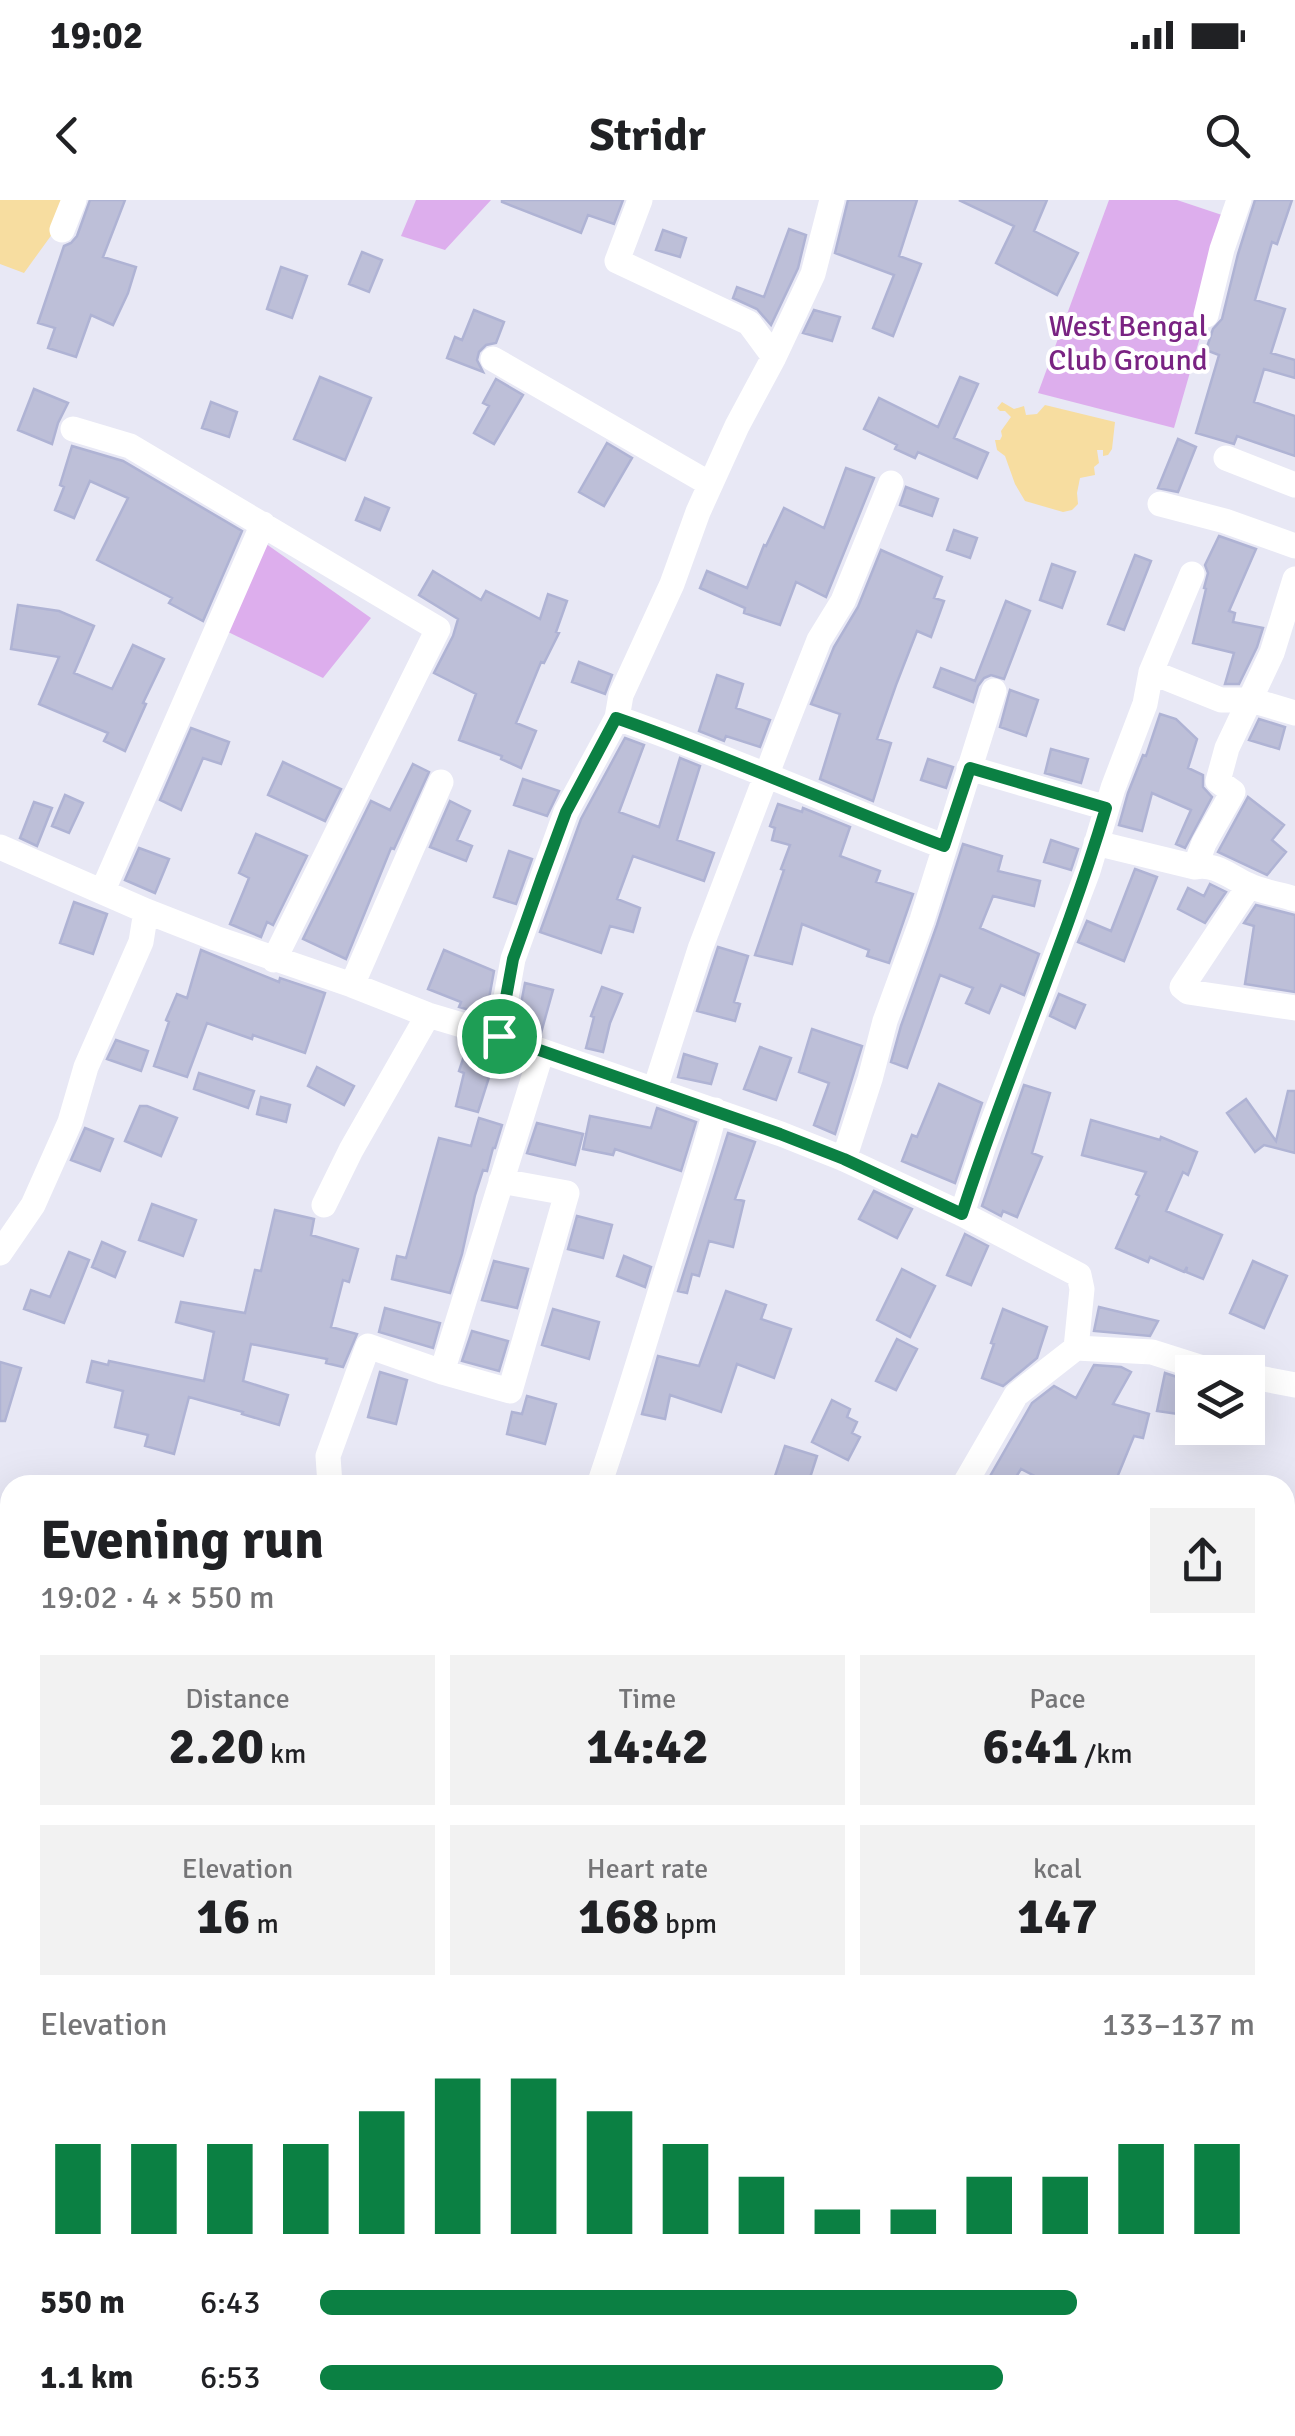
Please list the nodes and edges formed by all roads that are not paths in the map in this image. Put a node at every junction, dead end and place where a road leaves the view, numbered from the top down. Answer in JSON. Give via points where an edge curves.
{"nodes":[{"id":1,"x":74,"y":200,"type":"edge"},
{"id":2,"x":640,"y":200,"type":"edge"},
{"id":3,"x":832,"y":200,"type":"edge"},
{"id":4,"x":1239,"y":200,"type":"edge"},
{"id":5,"x":62,"y":230,"type":"dead end"},
{"id":6,"x":1206,"y":314,"type":"dead end"},
{"id":7,"x":774,"y":357,"type":"junction"},
{"id":8,"x":494,"y":359,"type":"dead end"},
{"id":9,"x":73,"y":428,"type":"dead end"},
{"id":10,"x":1226,"y":458,"type":"dead end"},
{"id":11,"x":891,"y":483,"type":"dead end"},
{"id":12,"x":710,"y":484,"type":"junction"},
{"id":13,"x":1295,"y":485,"type":"edge"},
{"id":14,"x":1160,"y":504,"type":"dead end"},
{"id":15,"x":263,"y":524,"type":"junction"},
{"id":16,"x":1295,"y":546,"type":"edge"},
{"id":17,"x":1192,"y":574,"type":"dead end"},
{"id":18,"x":1295,"y":579,"type":"edge"},
{"id":19,"x":1151,"y":672,"type":"junction"},
{"id":20,"x":994,"y":691,"type":"dead end"},
{"id":21,"x":1251,"y":700,"type":"junction"},
{"id":22,"x":1295,"y":713,"type":"edge"},
{"id":23,"x":616,"y":718,"type":"junction"},
{"id":24,"x":970,"y":768,"type":"junction"},
{"id":25,"x":766,"y":776,"type":"junction"},
{"id":26,"x":441,"y":782,"type":"dead end"},
{"id":27,"x":1106,"y":808,"type":"junction"},
{"id":28,"x":1096,"y":844,"type":"junction"},
{"id":29,"x":944,"y":846,"type":"junction"},
{"id":30,"x":0,"y":847,"type":"edge"},
{"id":31,"x":1195,"y":867,"type":"junction"},
{"id":32,"x":1248,"y":886,"type":"junction"},
{"id":33,"x":103,"y":890,"type":"junction"},
{"id":34,"x":1295,"y":899,"type":"edge"},
{"id":35,"x":146,"y":911,"type":"junction"},
{"id":36,"x":274,"y":960,"type":"junction"},
{"id":37,"x":352,"y":985,"type":"junction"},
{"id":38,"x":1295,"y":1008,"type":"edge"},
{"id":39,"x":428,"y":1015,"type":"junction"},
{"id":40,"x":499,"y":1036,"type":"junction"},
{"id":41,"x":542,"y":1051,"type":"junction"},
{"id":42,"x":654,"y":1088,"type":"junction"},
{"id":43,"x":715,"y":1110,"type":"junction"},
{"id":44,"x":844,"y":1159,"type":"junction"},
{"id":45,"x":501,"y":1181,"type":"junction"},
{"id":46,"x":324,"y":1204,"type":"dead end"},
{"id":47,"x":962,"y":1214,"type":"junction"},
{"id":48,"x":0,"y":1253,"type":"edge"},
{"id":49,"x":1076,"y":1348,"type":"junction"},
{"id":50,"x":1175,"y":1359,"type":"edge"},
{"id":51,"x":442,"y":1372,"type":"junction"},
{"id":52,"x":1265,"y":1379,"type":"edge"},
{"id":53,"x":1295,"y":1385,"type":"edge"},
{"id":54,"x":329,"y":1475,"type":"edge"},
{"id":55,"x":601,"y":1475,"type":"edge"},
{"id":56,"x":970,"y":1475,"type":"edge"}],
"edges":[{"from":1,"to":5,"type":"street"},
{"from":2,"to":7,"type":"street","via":[[617,262],[748,323]]},
{"from":3,"to":7,"type":"street","via":[[812,274]]},
{"from":4,"to":6,"type":"street"},
{"from":7,"to":12,"type":"street"},
{"from":8,"to":12,"type":"street"},
{"from":9,"to":15,"type":"street","via":[[130,446]]},
{"from":10,"to":13,"type":"street"},
{"from":11,"to":25,"type":"street"},
{"from":12,"to":23,"type":"street"},
{"from":14,"to":16,"type":"street"},
{"from":15,"to":33,"type":"street"},
{"from":15,"to":36,"type":"street","via":[[438,630]]},
{"from":17,"to":19,"type":"street"},
{"from":18,"to":21,"type":"street"},
{"from":19,"to":21,"type":"street","via":[[1221,700]]},
{"from":19,"to":27,"type":"street"},
{"from":20,"to":24,"type":"street"},
{"from":21,"to":22,"type":"street"},
{"from":21,"to":31,"type":"street","via":[[1226,748],[1218,781],[1233,792]]},
{"from":23,"to":25,"type":"street"},
{"from":23,"to":40,"type":"street","via":[[548,860],[513,959]]},
{"from":24,"to":27,"type":"street"},
{"from":24,"to":29,"type":"street"},
{"from":25,"to":29,"type":"street"},
{"from":25,"to":42,"type":"street"},
{"from":26,"to":37,"type":"street"},
{"from":27,"to":28,"type":"street"},
{"from":28,"to":31,"type":"street"},
{"from":28,"to":47,"type":"street"},
{"from":29,"to":44,"type":"street"},
{"from":30,"to":33,"type":"street"},
{"from":31,"to":32,"type":"street","via":[[1228,873]]},
{"from":32,"to":34,"type":"street"},
{"from":32,"to":38,"type":"street","via":[[1182,987]]},
{"from":33,"to":35,"type":"street"},
{"from":35,"to":36,"type":"street"},
{"from":35,"to":48,"type":"street","via":[[141,942],[86,1066],[70,1122],[33,1205]]},
{"from":36,"to":37,"type":"street"},
{"from":37,"to":39,"type":"street"},
{"from":39,"to":40,"type":"street"},
{"from":39,"to":46,"type":"street"},
{"from":40,"to":41,"type":"street"},
{"from":41,"to":42,"type":"street"},
{"from":41,"to":45,"type":"street"},
{"from":42,"to":43,"type":"street"},
{"from":43,"to":44,"type":"street"},
{"from":43,"to":55,"type":"street"},
{"from":44,"to":47,"type":"street"},
{"from":45,"to":51,"type":"street"},
{"from":45,"to":51,"type":"street","via":[[567,1194],[523,1352],[510,1391]]},
{"from":47,"to":49,"type":"street","via":[[1079,1275]]},
{"from":49,"to":50,"type":"street"},
{"from":49,"to":56,"type":"street","via":[[1016,1395]]},
{"from":51,"to":54,"type":"street","via":[[368,1346],[328,1456]]},
{"from":52,"to":53,"type":"street"}]}
